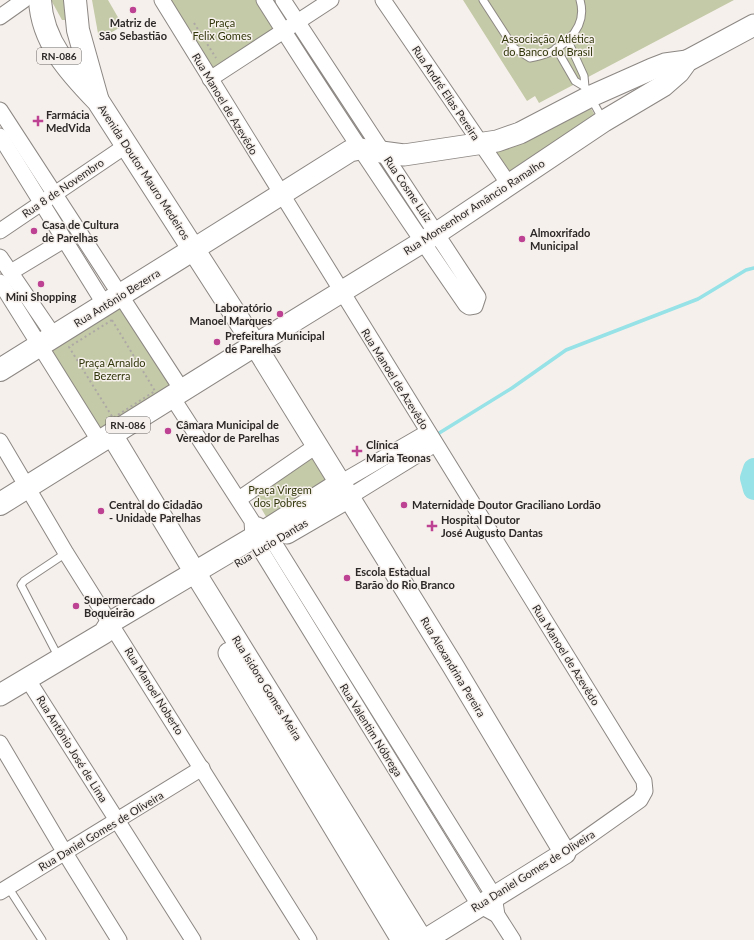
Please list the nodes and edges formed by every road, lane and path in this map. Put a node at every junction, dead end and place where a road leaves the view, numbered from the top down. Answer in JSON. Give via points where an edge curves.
{"nodes":[{"id":1,"x":27,"y":0,"type":"edge"},
{"id":2,"x":74,"y":0,"type":"edge"},
{"id":3,"x":162,"y":0,"type":"edge"},
{"id":4,"x":264,"y":0,"type":"edge"},
{"id":5,"x":283,"y":0,"type":"edge"},
{"id":6,"x":331,"y":0,"type":"edge"},
{"id":7,"x":383,"y":0,"type":"edge"},
{"id":8,"x":483,"y":0,"type":"edge"},
{"id":9,"x":580,"y":0,"type":"edge"},
{"id":10,"x":0,"y":17,"type":"edge"},
{"id":11,"x":192,"y":20,"type":"dead end"},
{"id":12,"x":297,"y":21,"type":"junction"},
{"id":13,"x":754,"y":25,"type":"edge"},
{"id":14,"x":284,"y":31,"type":"junction"},
{"id":15,"x":568,"y":41,"type":"junction"},
{"id":16,"x":556,"y":48,"type":"junction"},
{"id":17,"x":218,"y":61,"type":"dead end"},
{"id":18,"x":687,"y":61,"type":"junction"},
{"id":19,"x":210,"y":80,"type":"junction"},
{"id":20,"x":587,"y":92,"type":"junction"},
{"id":21,"x":98,"y":101,"type":"junction"},
{"id":22,"x":0,"y":110,"type":"edge"},
{"id":23,"x":604,"y":122,"type":"junction"},
{"id":24,"x":0,"y":136,"type":"edge"},
{"id":25,"x":479,"y":143,"type":"junction"},
{"id":26,"x":127,"y":146,"type":"junction"},
{"id":27,"x":359,"y":149,"type":"junction"},
{"id":28,"x":384,"y":154,"type":"junction"},
{"id":29,"x":510,"y":186,"type":"junction"},
{"id":30,"x":54,"y":193,"type":"junction"},
{"id":31,"x":280,"y":194,"type":"junction"},
{"id":32,"x":41,"y":202,"type":"junction"},
{"id":33,"x":0,"y":230,"type":"edge"},
{"id":34,"x":429,"y":237,"type":"junction"},
{"id":35,"x":64,"y":240,"type":"junction"},
{"id":36,"x":194,"y":249,"type":"junction"},
{"id":37,"x":0,"y":256,"type":"edge"},
{"id":38,"x":11,"y":272,"type":"junction"},
{"id":39,"x":0,"y":282,"type":"edge"},
{"id":40,"x":341,"y":291,"type":"junction"},
{"id":41,"x":116,"y":299,"type":"junction"},
{"id":42,"x":54,"y":343,"type":"junction"},
{"id":43,"x":255,"y":344,"type":"junction"},
{"id":44,"x":0,"y":370,"type":"edge"},
{"id":45,"x":177,"y":394,"type":"junction"},
{"id":46,"x":106,"y":438,"type":"junction"},
{"id":47,"x":431,"y":438,"type":"junction"},
{"id":48,"x":0,"y":441,"type":"edge"},
{"id":49,"x":316,"y":446,"type":"junction"},
{"id":50,"x":28,"y":486,"type":"junction"},
{"id":51,"x":344,"y":490,"type":"junction"},
{"id":52,"x":239,"y":499,"type":"junction"},
{"id":53,"x":0,"y":504,"type":"edge"},
{"id":54,"x":261,"y":536,"type":"junction"},
{"id":55,"x":66,"y":553,"type":"junction"},
{"id":56,"x":193,"y":581,"type":"junction"},
{"id":57,"x":111,"y":629,"type":"junction"},
{"id":58,"x":60,"y":660,"type":"junction"},
{"id":59,"x":28,"y":680,"type":"junction"},
{"id":60,"x":0,"y":696,"type":"edge"},
{"id":61,"x":0,"y":743,"type":"edge"},
{"id":62,"x":202,"y":768,"type":"junction"},
{"id":63,"x":319,"y":785,"type":"junction"},
{"id":64,"x":640,"y":800,"type":"joint"},
{"id":65,"x":117,"y":822,"type":"junction"},
{"id":66,"x":565,"y":852,"type":"junction"},
{"id":67,"x":65,"y":853,"type":"junction"},
{"id":68,"x":4,"y":890,"type":"edge"},
{"id":69,"x":490,"y":905,"type":"junction"},
{"id":70,"x":42,"y":940,"type":"edge"},
{"id":71,"x":119,"y":940,"type":"edge"},
{"id":72,"x":193,"y":940,"type":"edge"},
{"id":73,"x":309,"y":940,"type":"edge"},
{"id":74,"x":402,"y":940,"type":"edge"},
{"id":75,"x":423,"y":940,"type":"edge"},
{"id":76,"x":513,"y":940,"type":"edge"}],
"edges":[{"from":1,"to":10,"type":"street"},
{"from":1,"to":21,"type":"main road","name":"Avenida Doutor Mauro Medeiros","number":"RN-086","via":[[72,74]]},
{"from":2,"to":21,"type":"main road","number":"RN-086","via":[[78,30]]},
{"from":3,"to":19,"type":"street","name":"Rua Manoel de Azevêdo"},
{"from":4,"to":14,"type":"street","name":"Rua Cosme Luiz"},
{"from":5,"to":12,"type":"street","name":"Rua Cosme Luiz"},
{"from":6,"to":12,"type":"street"},
{"from":7,"to":25,"type":"street","name":"Rua André Elias Pereira"},
{"from":8,"to":16,"type":"lane","via":[[509,42],[522,54],[530,58]]},
{"from":9,"to":15,"type":"lane","via":[[583,15],[581,23]]},
{"from":11,"to":17,"type":"path"},
{"from":12,"to":14,"type":"street"},
{"from":12,"to":28,"type":"street","name":"Rua Cosme Luiz"},
{"from":13,"to":18,"type":"street","name":"Rua Monsenhor Amâncio Ramalho"},
{"from":14,"to":19,"type":"street"},
{"from":14,"to":27,"type":"street","name":"Rua Cosme Luiz"},
{"from":15,"to":16,"type":"lane"},
{"from":15,"to":20,"type":"lane","via":[[584,76]]},
{"from":16,"to":20,"type":"lane","via":[[576,81]]},
{"from":18,"to":20,"type":"street","name":"Rua Monsenhor Amâncio Ramalho","via":[[665,64]]},
{"from":18,"to":23,"type":"street","name":"Rua Monsenhor Amâncio Ramalho","via":[[680,72],[663,86]]},
{"from":19,"to":31,"type":"street","name":"Rua Manoel de Azevêdo"},
{"from":20,"to":23,"type":"lane"},
{"from":20,"to":25,"type":"street","name":"Rua Monsenhor Amâncio Ramalho","via":[[508,138],[497,142]]},
{"from":21,"to":26,"type":"main road","name":"Avenida Doutor Mauro Medeiros","number":"RN-086"},
{"from":22,"to":30,"type":"street"},
{"from":23,"to":29,"type":"street","name":"Rua Monsenhor Amâncio Ramalho"},
{"from":24,"to":32,"type":"street"},
{"from":25,"to":28,"type":"street","name":"Rua Monsenhor Amâncio Ramalho","via":[[404,155]]},
{"from":25,"to":29,"type":"street","name":"Rua André Elias Pereira"},
{"from":26,"to":30,"type":"street","name":"Rua 8 de Novembro"},
{"from":26,"to":36,"type":"main road","name":"Avenida Doutor Mauro Medeiros","number":"RN-086"},
{"from":27,"to":28,"type":"street","name":"Rua Monsenhor Amâncio Ramalho"},
{"from":27,"to":31,"type":"street","via":[[339,157]]},
{"from":27,"to":34,"type":"street","name":"Rua Cosme Luiz"},
{"from":28,"to":34,"type":"street","name":"Rua Cosme Luiz"},
{"from":29,"to":34,"type":"street","name":"Rua Monsenhor Amâncio Ramalho"},
{"from":30,"to":32,"type":"street","name":"Rua 8 de Novembro"},
{"from":30,"to":41,"type":"street"},
{"from":31,"to":36,"type":"street"},
{"from":31,"to":40,"type":"street","name":"Rua Manoel de Azevêdo"},
{"from":32,"to":33,"type":"street","name":"Rua 8 de Novembro"},
{"from":32,"to":35,"type":"street"},
{"from":32,"to":41,"type":"street","via":[[56,201],[63,207]]},
{"from":34,"to":40,"type":"street","name":"Rua Monsenhor Amâncio Ramalho"},
{"from":35,"to":38,"type":"street"},
{"from":35,"to":41,"type":"street"},
{"from":36,"to":41,"type":"main road","name":"Rua Antônio Bezerra"},
{"from":36,"to":43,"type":"main road","name":"Avenida Doutor Mauro Medeiros","number":"RN-086"},
{"from":37,"to":38,"type":"street"},
{"from":38,"to":42,"type":"street"},
{"from":39,"to":42,"type":"street"},
{"from":40,"to":43,"type":"street","name":"Rua Monsenhor Amâncio Ramalho"},
{"from":40,"to":47,"type":"street","name":"Rua Manoel de Azevêdo"},
{"from":41,"to":42,"type":"main road","name":"Rua Antônio Bezerra"},
{"from":41,"to":45,"type":"street","name":"Rua Valentim Nóbrega"},
{"from":42,"to":42,"type":"path","via":[[113,418],[155,391],[112,320]]},
{"from":42,"to":44,"type":"main road","name":"Rua Antônio Bezerra"},
{"from":42,"to":46,"type":"street"},
{"from":43,"to":45,"type":"main road","number":"RN-086"},
{"from":43,"to":49,"type":"street","name":"Rua Alexandrina Pereira"},
{"from":45,"to":46,"type":"main road","number":"RN-086"},
{"from":45,"to":52,"type":"street","name":"Rua Valentim Nóbrega"},
{"from":46,"to":50,"type":"main road","number":"RN-086"},
{"from":46,"to":56,"type":"street","name":"Rua Isidoro Gomes Meira"},
{"from":47,"to":51,"type":"street","name":"Rua Lucio Dantas"},
{"from":47,"to":64,"type":"street","name":"Rua Manoel de Azevêdo","via":[[640,774],[645,786],[644,796]]},
{"from":48,"to":50,"type":"street","name":"Rua Manoel Noberto"},
{"from":49,"to":51,"type":"street","name":"Rua Alexandrina Pereira"},
{"from":49,"to":52,"type":"street"},
{"from":50,"to":53,"type":"main road","number":"RN-086"},
{"from":50,"to":55,"type":"street","name":"Rua Manoel Noberto"},
{"from":51,"to":54,"type":"street","name":"Rua Lucio Dantas"},
{"from":51,"to":66,"type":"street","name":"Rua Alexandrina Pereira"},
{"from":52,"to":54,"type":"street","name":"Rua Valentim Nóbrega"},
{"from":54,"to":56,"type":"street","name":"Rua Lucio Dantas"},
{"from":54,"to":69,"type":"street","name":"Rua Valentim Nóbrega"},
{"from":55,"to":57,"type":"street","name":"Rua Manoel Noberto"},
{"from":55,"to":58,"type":"lane","via":[[21,585]]},
{"from":56,"to":57,"type":"street","name":"Rua Lucio Dantas"},
{"from":56,"to":63,"type":"street","name":"Rua Isidoro Gomes Meira"},
{"from":57,"to":58,"type":"street","name":"Rua Lucio Dantas"},
{"from":57,"to":62,"type":"street","name":"Rua Manoel Noberto"},
{"from":58,"to":59,"type":"street","name":"Rua Lucio Dantas"},
{"from":59,"to":60,"type":"street","name":"Rua Lucio Dantas"},
{"from":59,"to":65,"type":"street","name":"Rua Antônio José de Lima"},
{"from":61,"to":67,"type":"street"},
{"from":62,"to":65,"type":"street","name":"Rua Daniel Gomes de Oliveira"},
{"from":62,"to":73,"type":"street","name":"Rua Manoel Noberto"},
{"from":63,"to":74,"type":"street","name":"Rua Isidoro Gomes Meira"},
{"from":63,"to":75,"type":"street","name":"Rua Isidoro Gomes Meira"},
{"from":64,"to":66,"type":"street","name":"Rua Daniel Gomes de Oliveira"},
{"from":65,"to":67,"type":"street","name":"Rua Daniel Gomes de Oliveira"},
{"from":65,"to":72,"type":"street","name":"Rua Antônio José de Lima"},
{"from":66,"to":69,"type":"street","name":"Rua Daniel Gomes de Oliveira"},
{"from":67,"to":68,"type":"street","name":"Rua Daniel Gomes de Oliveira"},
{"from":67,"to":71,"type":"street"},
{"from":68,"to":70,"type":"lane"},
{"from":69,"to":75,"type":"street","name":"Rua Daniel Gomes de Oliveira"},
{"from":69,"to":76,"type":"street","name":"Rua Valentim Nóbrega"}]}
